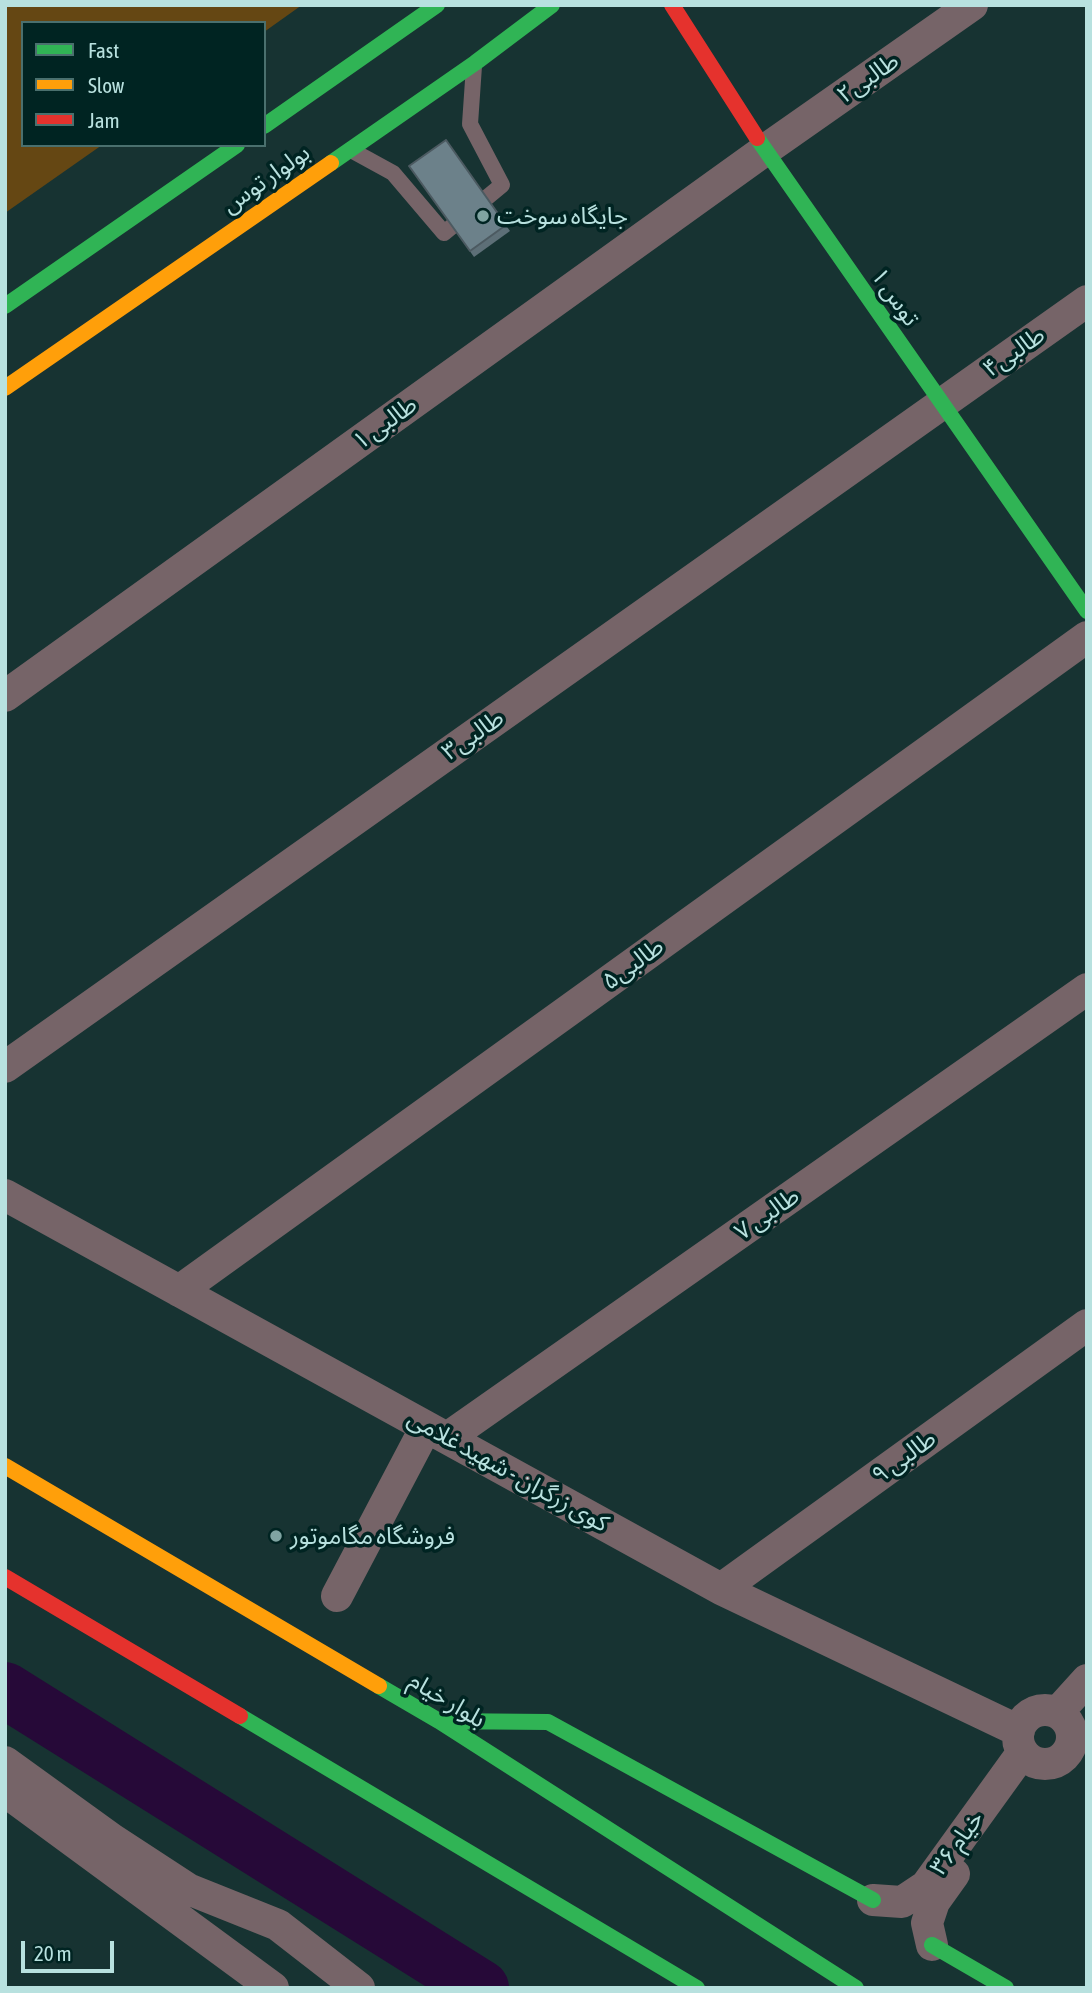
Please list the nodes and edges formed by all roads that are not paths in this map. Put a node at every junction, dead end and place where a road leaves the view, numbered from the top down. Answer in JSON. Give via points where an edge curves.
{"nodes":[{"id":1,"x":437,"y":5,"type":"edge"},
{"id":2,"x":552,"y":5,"type":"edge"},
{"id":3,"x":672,"y":5,"type":"edge"},
{"id":4,"x":972,"y":5,"type":"edge"},
{"id":5,"x":475,"y":62,"type":"junction"},
{"id":6,"x":266,"y":125,"type":"edge"},
{"id":7,"x":234,"y":147,"type":"edge"},
{"id":8,"x":349,"y":149,"type":"junction"},
{"id":9,"x":765,"y":150,"type":"junction"},
{"id":10,"x":1087,"y":300,"type":"edge"},
{"id":11,"x":5,"y":306,"type":"edge"},
{"id":12,"x":5,"y":388,"type":"edge"},
{"id":13,"x":941,"y":403,"type":"junction"},
{"id":14,"x":1087,"y":611,"type":"edge"},
{"id":15,"x":1087,"y":637,"type":"edge"},
{"id":16,"x":5,"y":696,"type":"edge"},
{"id":17,"x":1087,"y":989,"type":"edge"},
{"id":18,"x":5,"y":1067,"type":"edge"},
{"id":19,"x":5,"y":1195,"type":"edge"},
{"id":20,"x":179,"y":1290,"type":"junction"},
{"id":21,"x":1087,"y":1325,"type":"edge"},
{"id":22,"x":437,"y":1432,"type":"junction"},
{"id":23,"x":5,"y":1466,"type":"edge"},
{"id":24,"x":5,"y":1577,"type":"edge"},
{"id":25,"x":722,"y":1589,"type":"junction"},
{"id":26,"x":337,"y":1596,"type":"dead end"},
{"id":27,"x":1087,"y":1680,"type":"edge"},
{"id":28,"x":1058,"y":1712,"type":"junction"},
{"id":29,"x":439,"y":1721,"type":"junction"},
{"id":30,"x":1080,"y":1742,"type":"edge"},
{"id":31,"x":1025,"y":1750,"type":"junction"},
{"id":32,"x":5,"y":1762,"type":"edge"},
{"id":33,"x":5,"y":1791,"type":"edge"},
{"id":34,"x":873,"y":1900,"type":"joint"},
{"id":35,"x":932,"y":1945,"type":"joint"},
{"id":36,"x":233,"y":1973,"type":"edge"},
{"id":37,"x":273,"y":1988,"type":"edge"},
{"id":38,"x":359,"y":1988,"type":"edge"},
{"id":39,"x":697,"y":1988,"type":"edge"},
{"id":40,"x":856,"y":1988,"type":"edge"},
{"id":41,"x":1006,"y":1988,"type":"edge"}],
"edges":[{"from":1,"to":6,"type":"main road","name":"بولوار توس"},
{"from":2,"to":5,"type":"main road","name":"بولوار توس"},
{"from":3,"to":9,"type":"main road","name":"توس ۱"},
{"from":4,"to":9,"type":"street","name":"طالبی۲"},
{"from":5,"to":8,"type":"main road","name":"بولوار توس"},
{"from":5,"to":8,"type":"lane","via":[[470,124],[502,185],[444,233],[393,173]]},
{"from":7,"to":11,"type":"main road","name":"بولوار توس"},
{"from":8,"to":12,"type":"main road","name":"بولوار توس"},
{"from":9,"to":13,"type":"main road","name":"توس ۱"},
{"from":9,"to":16,"type":"street","name":"طالبی ۱"},
{"from":10,"to":13,"type":"street","name":"طالبی۴"},
{"from":13,"to":14,"type":"main road","name":"توس ۱"},
{"from":13,"to":18,"type":"street","name":"طالبی۳"},
{"from":15,"to":20,"type":"street","name":"طالبی۵"},
{"from":17,"to":22,"type":"street","name":"طالبی ۷"},
{"from":19,"to":20,"type":"street","name":"کوی زرگران - شهید غلامی"},
{"from":20,"to":22,"type":"street","name":"کوی زرگران - شهید غلامی"},
{"from":21,"to":25,"type":"street","name":"طالبی ۹"},
{"from":22,"to":25,"type":"street","name":"کوی زرگران - شهید غلامی"},
{"from":22,"to":26,"type":"street"},
{"from":23,"to":29,"type":"main road","name":"بلوار خیام"},
{"from":24,"to":39,"type":"main road"},
{"from":25,"to":31,"type":"street","name":"کوی زرگران - شهید غلامی"},
{"from":27,"to":28,"type":"street"},
{"from":28,"to":30,"type":"street"},
{"from":28,"to":31,"type":"street","via":[[1046,1709],[1024,1720]]},
{"from":29,"to":34,"type":"main road","via":[[548,1722]]},
{"from":29,"to":40,"type":"main road","name":"بلوار خیام"},
{"from":30,"to":31,"type":"street","via":[[1052,1764]]},
{"from":31,"to":34,"type":"street","name":"خیام ۳۶","via":[[926,1886],[902,1902]]},
{"from":31,"to":35,"type":"street","name":"خیام ۳۶","via":[[934,1902],[927,1923]]},
{"from":32,"to":38,"type":"street","via":[[188,1889],[278,1925]]},
{"from":33,"to":36,"type":"street"},
{"from":35,"to":41,"type":"main road"},
{"from":36,"to":37,"type":"street"}]}
